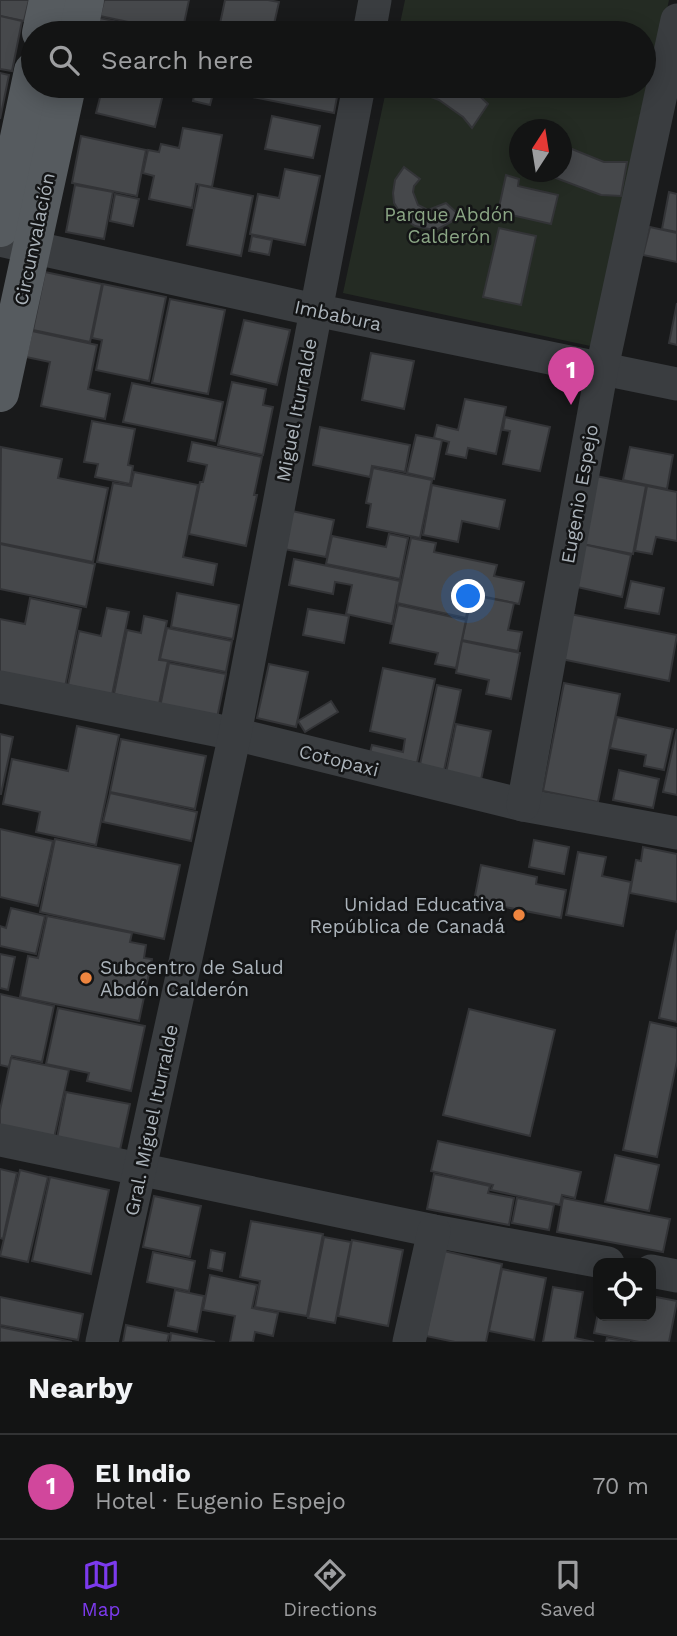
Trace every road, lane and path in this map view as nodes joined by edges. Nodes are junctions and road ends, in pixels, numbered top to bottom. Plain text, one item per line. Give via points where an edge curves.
1 (48, 0) edge
2 (85, 0) edge
3 (375, 0) edge
4 (677, 20) edge
5 (44, 21) edge
6 (81, 21) edge
7 (371, 21) edge
8 (27, 98) edge
9 (63, 98) edge
10 (357, 98) edge
11 (0, 228) edge
12 (16, 244) edge
13 (315, 310) junction
14 (602, 369) junction
15 (677, 384) edge
16 (0, 393) edge
17 (0, 687) edge
18 (235, 734) junction
19 (523, 805) junction
20 (677, 833) edge
21 (0, 1140) edge
22 (140, 1170) junction
23 (434, 1231) junction
24 (593, 1260) edge
25 (656, 1272) edge
26 (677, 1276) edge
27 (102, 1342) edge
28 (409, 1342) edge

1 - 5 main road
2 - 6 main road
3 - 7 street
4 - 14 street, Eugenio Espejo
8 - 11 main road, Circunvalación
9 - 12 main road, Circunvalación
10 - 13 street, Miguel Iturralde
12 - 13 street, Imbabura
12 - 16 main road, Circunvalación
13 - 14 street, Imbabura
13 - 18 street, Miguel Iturralde
14 - 15 street, Imbabura
14 - 19 street, Eugenio Espejo
17 - 18 street, Cotopaxi
18 - 19 street, Cotopaxi
18 - 22 street, Gral. Miguel Iturralde
19 - 20 street, Cotopaxi
21 - 22 street
22 - 23 street
22 - 27 street, Gral. Miguel Iturralde
23 - 24 street
23 - 28 street
25 - 26 street

